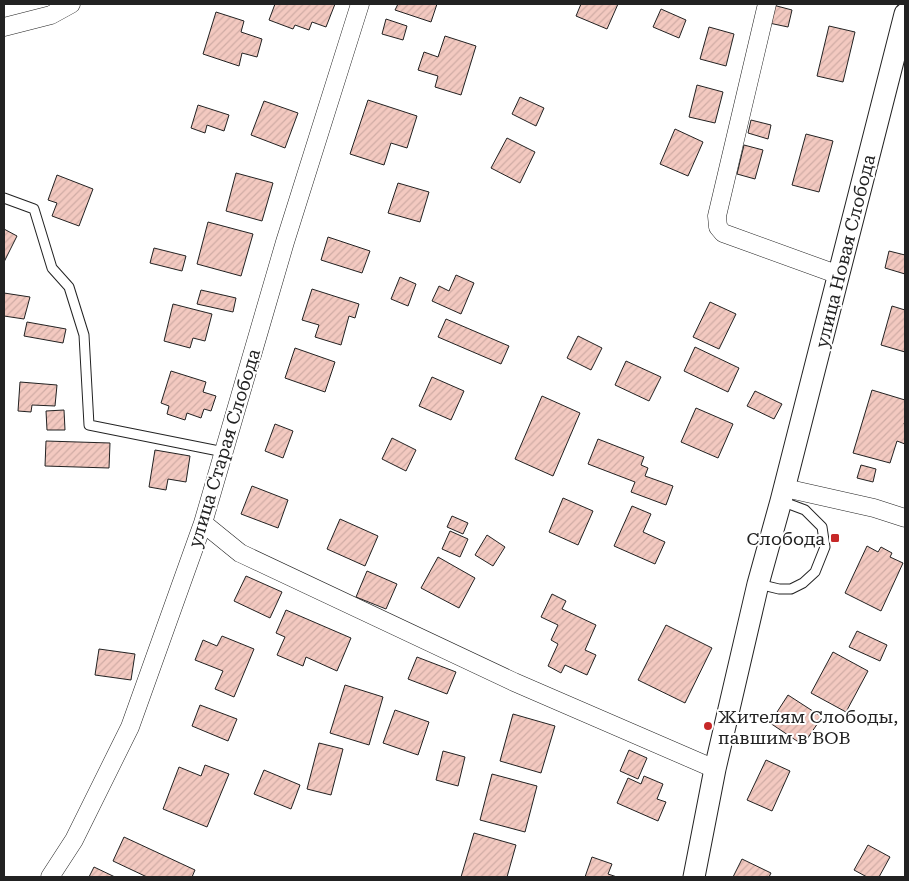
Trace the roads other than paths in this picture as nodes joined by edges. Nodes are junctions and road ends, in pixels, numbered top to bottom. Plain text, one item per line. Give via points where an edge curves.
1 (71, 4) edge
2 (360, 4) edge
3 (767, 4) edge
4 (905, 14) edge
5 (4, 27) edge
6 (4, 198) edge
7 (838, 275) junction
8 (224, 452) junction
9 (783, 495) junction
10 (905, 518) edge
11 (203, 523) junction
12 (758, 584) junction
13 (715, 769) junction
14 (50, 877) edge
15 (694, 877) edge

1 - 5 street via 51,15
2 - 8 street, улица Старая Слобода via 285,242
3 - 7 street via 717,216 718,227 723,233
4 - 7 street, улица Новая Слобода
6 - 8 lane via 34,209 52,268 69,287 84,335 89,425
7 - 9 street, улица Новая Слобода
8 - 11 street, улица Старая Слобода
9 - 10 street
9 - 12 street, улица Новая Слобода
9 - 12 lane via 822,527 825,547 815,572 803,584 778,589
11 - 13 street via 240,553 514,682
11 - 14 street, улица Старая Слобода via 130,727 74,840
12 - 13 street
13 - 15 street

